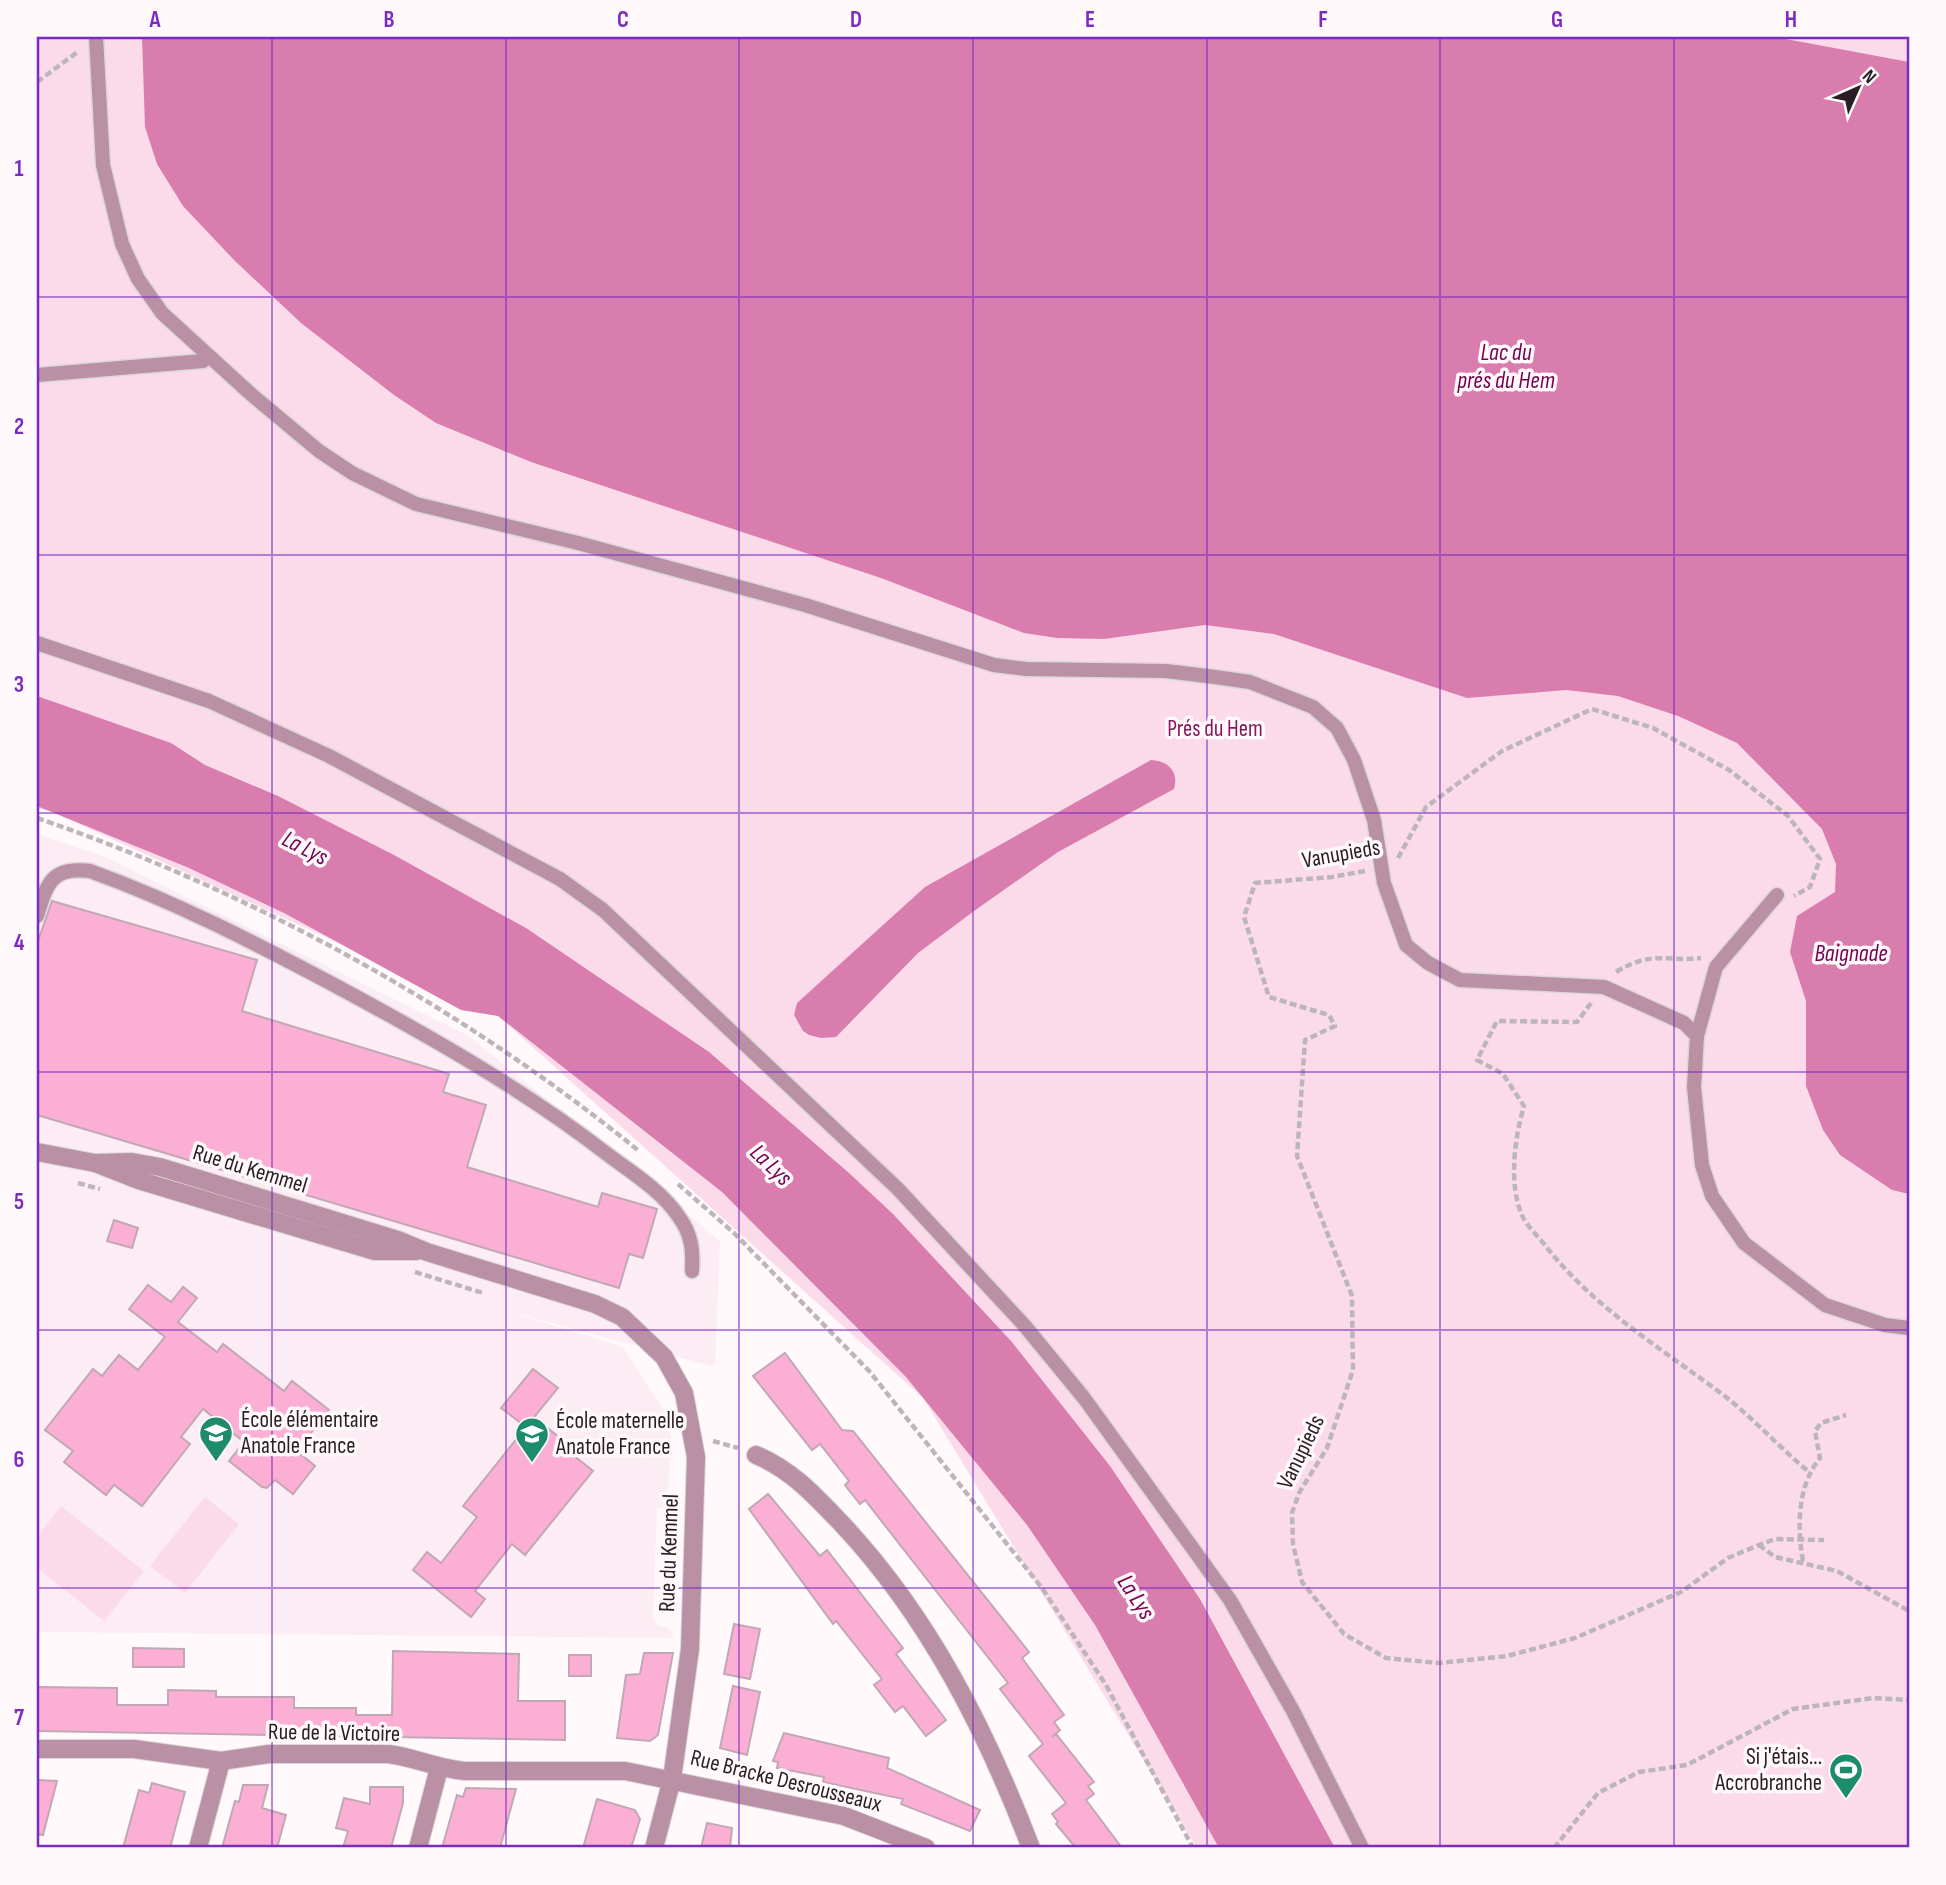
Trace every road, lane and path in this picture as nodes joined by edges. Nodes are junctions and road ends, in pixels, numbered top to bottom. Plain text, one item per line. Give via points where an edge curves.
1 (96, 37) edge
2 (37, 82) edge
3 (208, 356) junction
4 (37, 374) edge
5 (37, 643) edge
6 (1382, 867) junction
7 (1784, 897) joint
8 (37, 916) edge
9 (1712, 957) dead end
10 (1604, 987) junction
11 (1698, 1035) junction
12 (37, 1152) edge
13 (692, 1272) dead end
14 (1909, 1328) edge
15 (1846, 1415) dead end
16 (694, 1440) junction
17 (756, 1455) joint
18 (1809, 1472) junction
19 (1799, 1538) junction
20 (1824, 1540) dead end
21 (1759, 1545) junction
22 (1803, 1561) junction
23 (1909, 1611) edge
24 (1909, 1700) edge
25 (37, 1749) edge
26 (221, 1762) junction
27 (439, 1768) junction
28 (672, 1779) junction
29 (198, 1848) edge
30 (418, 1848) edge
31 (654, 1848) edge
32 (926, 1848) edge
33 (1031, 1848) edge
34 (1362, 1848) edge
35 (1554, 1848) edge

1 - 2 path
1 - 3 lane via 103,165 122,244 138,279 162,313
3 - 4 lane via 203,361
3 - 6 lane via 319,451 416,504 779,598 994,665 1166,671 1250,682 1287,695 1313,707 1336,728 1354,760
5 - 34 lane via 209,701 306,745 559,879 603,910 898,1189 1024,1325 1084,1398 1230,1600
6 - 7 path, Vanupieds via 1392,865 1402,853 1426,807 1502,751 1592,709 1653,728 1729,770 1788,816 1820,859 1810,887
6 - 10 lane via 1406,945 1428,963 1460,980
6 - 21 path, Vanupieds via 1332,877 1255,883 1244,917 1269,997 1329,1015 1335,1026 1305,1040 1297,1156 1352,1297 1353,1370 1327,1448 1292,1513 1302,1582 1344,1634 1386,1658 1438,1664 1507,1656 1575,1638 1681,1592 1728,1558
7 - 11 lane via 1716,967
8 - 13 lane via 44,893 59,872 71,868 90,871 219,924 398,1020 508,1084 649,1187 678,1215 694,1245
9 - 10 path via 1680,960 1656,956 1633,962
10 - 11 lane via 1685,1023
10 - 18 path via 1577,1022 1497,1020 1477,1060 1503,1074 1524,1105 1515,1137 1514,1172 1521,1215 1586,1293 1724,1396
11 - 14 lane via 1694,1087 1702,1165 1713,1196 1744,1243 1825,1305
12 - 16 street, Rue du Kemmel via 95,1163 160,1167 398,1240 622,1317 658,1349 674,1372 687,1402
15 - 18 path via 1818,1426 1820,1458
16 - 17 path via 723,1442
16 - 28 street, Rue du Kemmel via 690,1648
17 - 33 street via 799,1480 870,1557 904,1602 982,1729
18 - 19 path
19 - 20 path, Vanupieds
19 - 21 path, Vanupieds
19 - 22 path
21 - 22 path via 1775,1557
22 - 23 path via 1837,1571
24 - 35 path via 1873,1698 1793,1709 1687,1765 1639,1772 1598,1793
25 - 26 street, Rue de la Victoire via 134,1749
26 - 27 street, Rue de la Victoire via 269,1754 388,1754
26 - 29 street
27 - 28 street, Rue de la Victoire via 625,1771
27 - 30 street
28 - 31 street, Rue du Kemmel
28 - 32 street, Rue Bracke Desrousseaux via 844,1816

